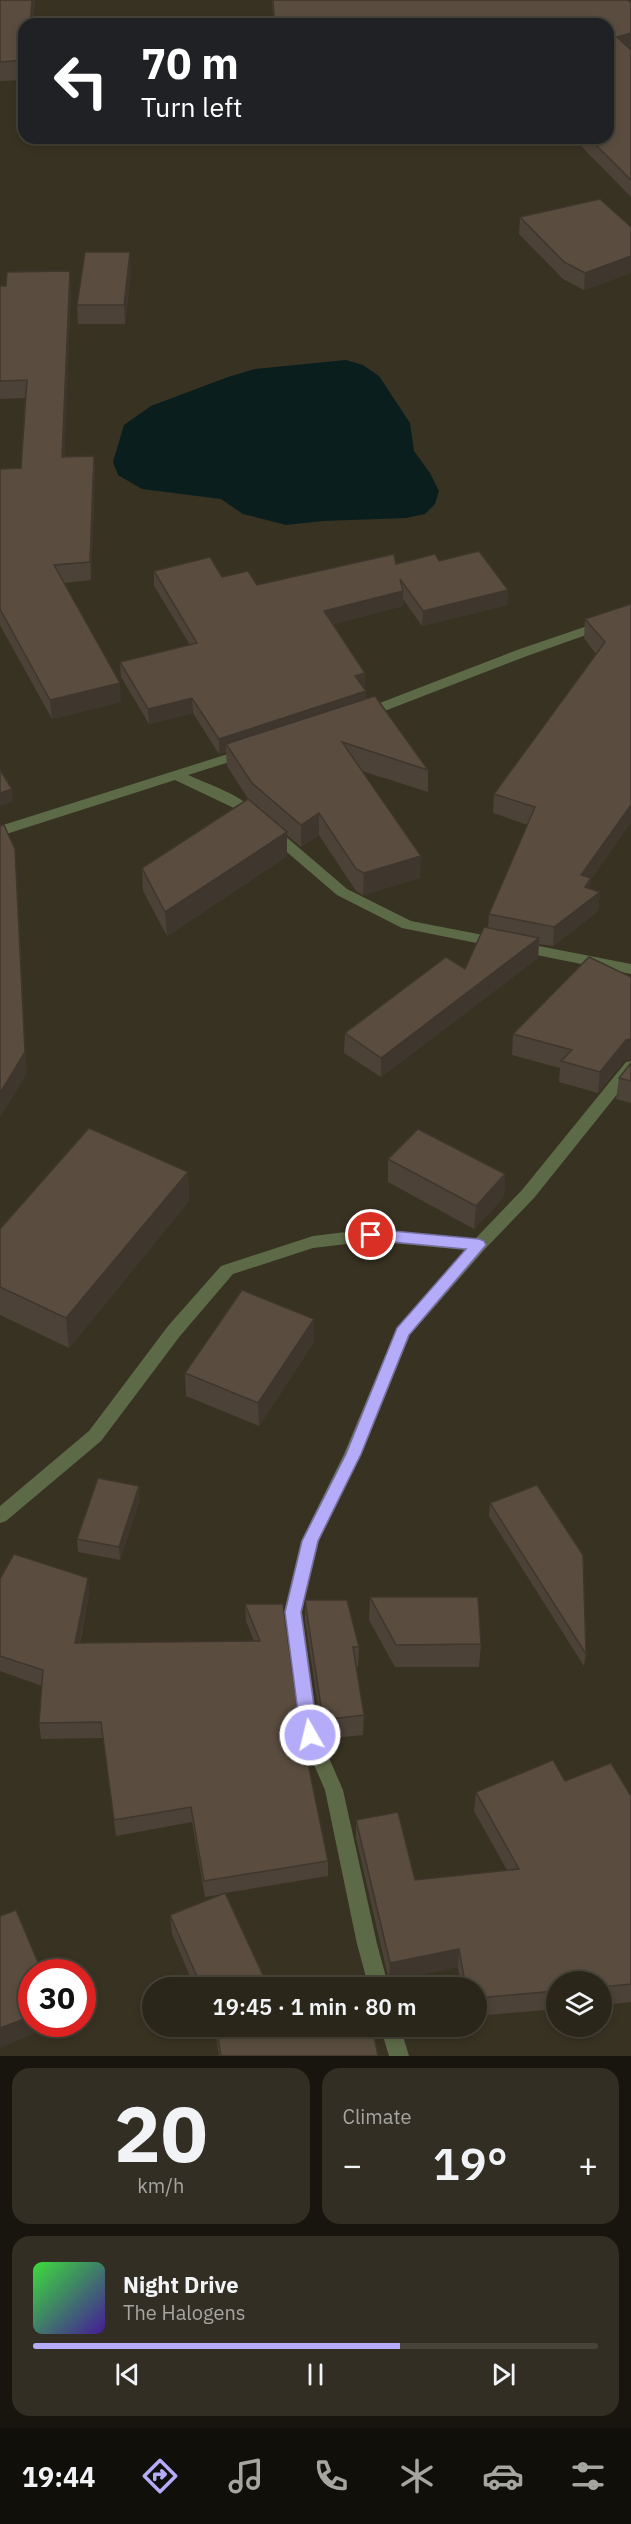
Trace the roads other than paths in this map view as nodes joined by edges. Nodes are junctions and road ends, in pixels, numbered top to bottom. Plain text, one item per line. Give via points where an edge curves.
1 (631, 615) edge
2 (348, 720) edge
3 (261, 747) edge
4 (174, 774) junction
5 (0, 831) edge
6 (631, 969) edge
7 (631, 1066) edge
8 (479, 1245) junction
9 (0, 1516) edge
10 (376, 1977) edge
11 (393, 2037) edge
12 (399, 2056) edge

1 - 2 street
3 - 4 street
4 - 5 street
4 - 6 street via 242,806 342,892 407,925
7 - 8 street via 528,1194
8 - 9 street via 371,1235 313,1242 227,1270 174,1331 95,1436
8 - 10 street via 403,1332 353,1454 310,1541 293,1612 310,1735 334,1790
11 - 12 street

